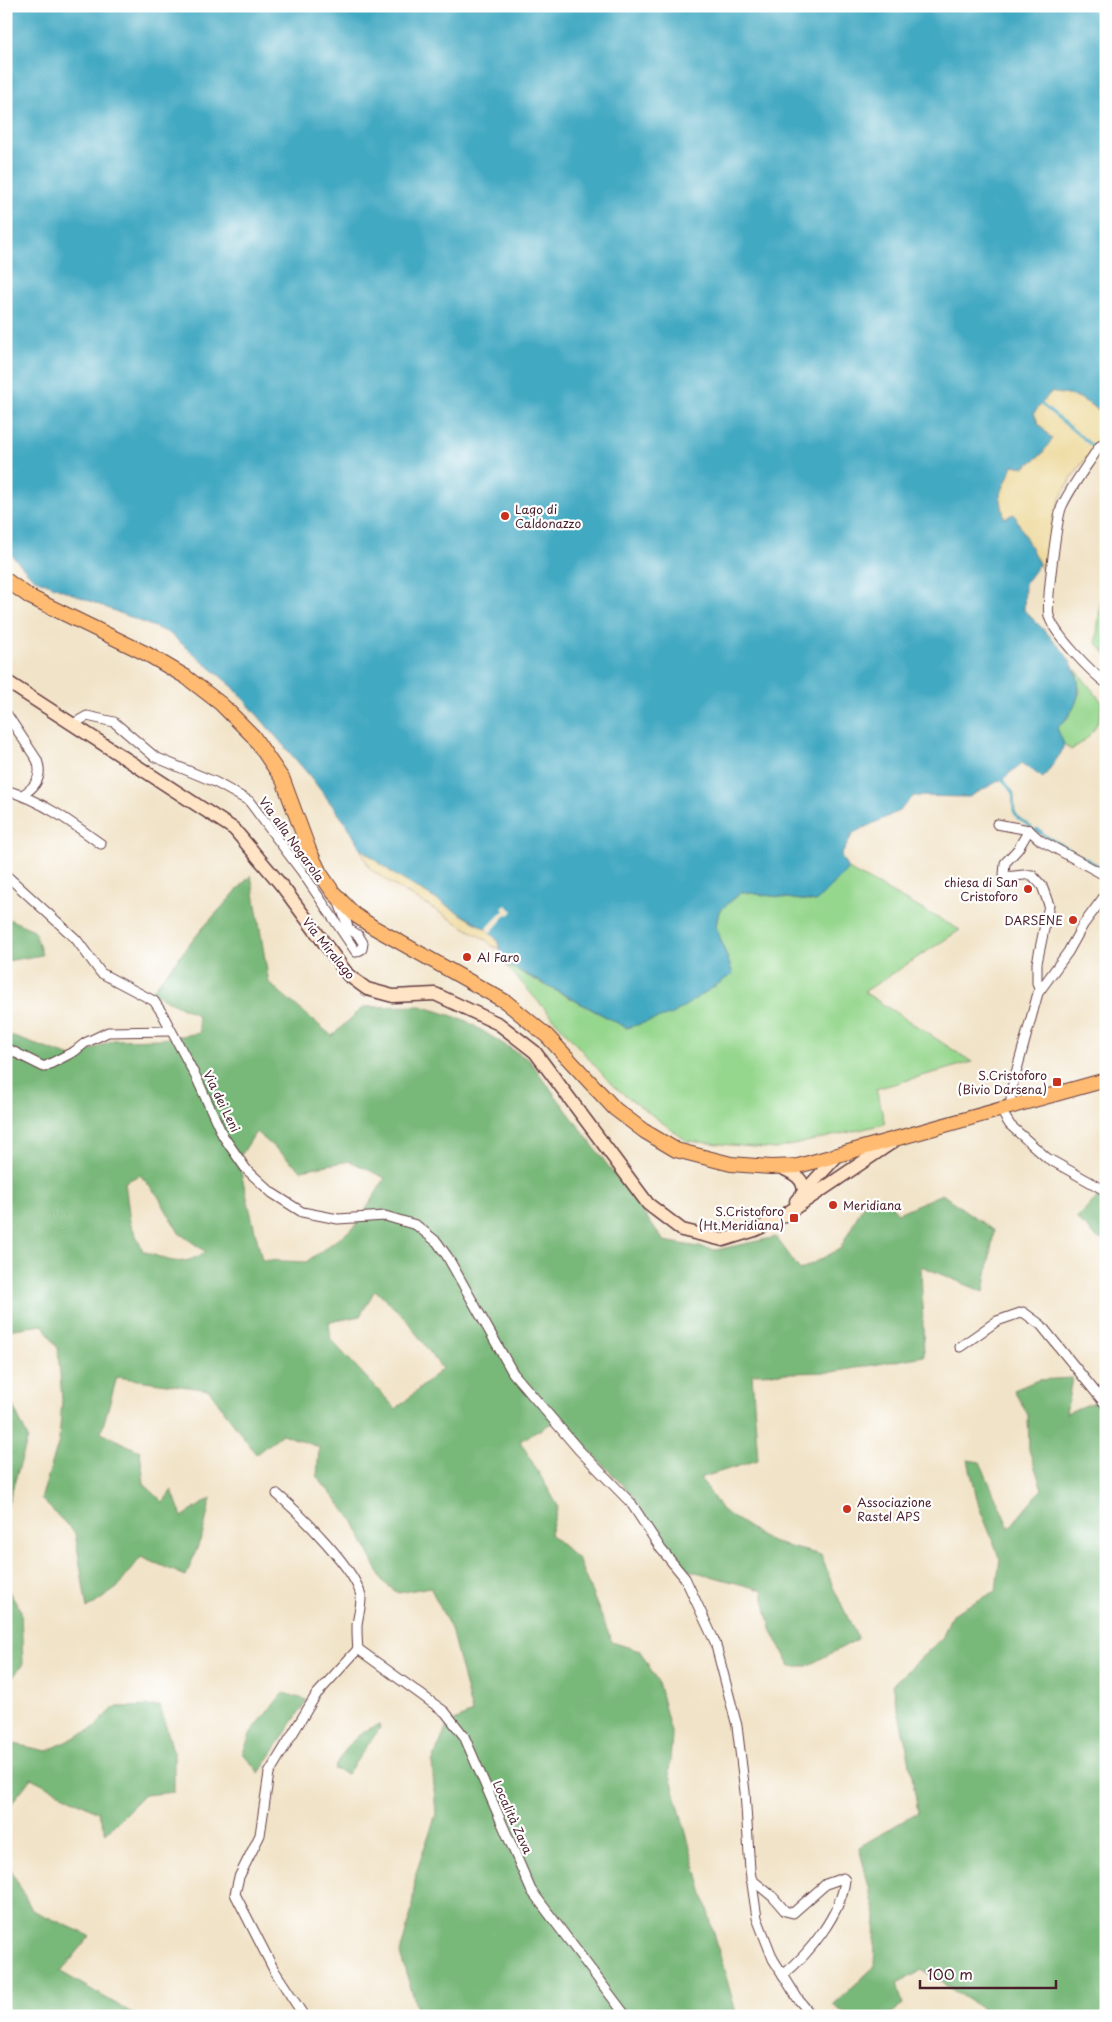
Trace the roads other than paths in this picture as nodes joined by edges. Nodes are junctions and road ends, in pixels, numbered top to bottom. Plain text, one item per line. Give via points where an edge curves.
1 (1106, 440) edge
2 (6, 580) edge
3 (6, 681) edge
4 (1106, 683) edge
5 (6, 713) edge
6 (73, 724) junction
7 (6, 790) edge
8 (22, 795) junction
9 (997, 824) dead end
10 (1029, 830) junction
11 (101, 844) dead end
12 (6, 875) edge
13 (1106, 876) edge
14 (1106, 894) edge
15 (337, 896) junction
16 (1040, 988) junction
17 (171, 1031) junction
18 (6, 1048) edge
19 (1106, 1080) edge
20 (1006, 1108) junction
21 (897, 1139) junction
22 (837, 1156) junction
23 (780, 1167) junction
24 (840, 1178) junction
25 (1106, 1191) edge
26 (804, 1193) junction
27 (777, 1220) junction
28 (960, 1347) dead end
29 (1106, 1404) edge
30 (277, 1494) dead end
31 (358, 1648) junction
32 (751, 1879) junction
33 (783, 1976) junction
34 (304, 2016) edge
35 (626, 2016) edge
36 (812, 2016) edge

1 - 4 street via 1061,507 1048,599 1049,617 1059,632 1093,674
2 - 15 main road via 30,597 186,677 254,736 283,780 309,850 320,873
3 - 6 street, Via Miralago
5 - 8 street via 40,767 36,784
6 - 15 street, Via alla Nogarola via 87,716 114,722 155,757 215,782 249,801 356,952 362,949 363,942 349,929
6 - 27 street, Via Miralago via 234,829 282,886 348,975 366,990 393,996 435,994 499,1024 534,1052 648,1204 682,1230 723,1240
7 - 8 street
8 - 11 street via 65,817
9 - 10 street
10 - 13 street
10 - 16 street via 1003,870 1004,875 1010,878 1032,875 1042,886 1049,905 1037,963
12 - 17 street, Via dei Leni via 76,939 101,973 154,1001
14 - 16 street
15 - 23 main road via 355,915 373,927 506,1002 548,1036 615,1108 644,1131 676,1150 703,1158 732,1164
16 - 20 street
17 - 18 street via 108,1032 44,1067
17 - 32 street, Via dei Leni via 223,1136 246,1169 272,1193 302,1212 338,1219 385,1216 416,1225 437,1242 513,1373 579,1450 631,1503 661,1549 685,1578 715,1642 737,1726
19 - 20 main road
20 - 21 main road
20 - 25 street via 1010,1126 1047,1158
21 - 22 main road
21 - 24 street
22 - 23 main road
22 - 24 street via 844,1164
22 - 26 street
23 - 26 street via 799,1178
24 - 27 street
26 - 27 street
28 - 29 street via 997,1321 1024,1312 1041,1325
30 - 31 street via 333,1550 356,1583 361,1597
31 - 34 street via 316,1695 269,1773 260,1835 239,1877 235,1894 274,1970
31 - 35 street, Località Zava via 445,1712 464,1736 531,1890
32 - 33 street, Via dei Leni via 757,1918
32 - 33 street via 785,1911 793,1913 826,1884 845,1880 843,1894 811,1948
33 - 36 street, Via dei Leni

